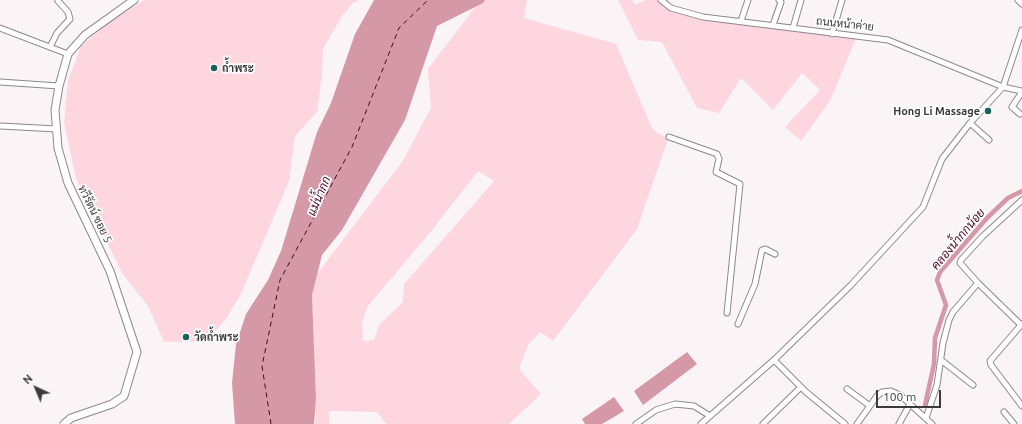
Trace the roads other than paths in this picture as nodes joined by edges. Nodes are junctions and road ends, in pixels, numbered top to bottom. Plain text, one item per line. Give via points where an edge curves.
1 (134, 0) edge
2 (661, 0) edge
3 (748, 0) edge
4 (779, 0) edge
5 (801, 0) edge
6 (842, 0) edge
7 (1018, 0) edge
8 (58, 1) edge
9 (1022, 4) edge
10 (741, 21) junction
11 (773, 25) junction
12 (0, 28) edge
13 (793, 28) junction
14 (1022, 30) edge
15 (832, 34) junction
16 (50, 47) junction
17 (68, 54) junction
18 (0, 82) edge
19 (59, 86) junction
20 (1003, 87) junction
21 (1022, 91) edge
22 (1020, 114) dead end
23 (970, 123) junction
24 (0, 126) edge
25 (57, 129) junction
26 (669, 137) dead end
27 (989, 140) dead end
28 (1022, 200) edge
29 (775, 254) dead end
30 (978, 283) junction
31 (727, 313) dead end
32 (738, 324) dead end
33 (1022, 324) edge
34 (774, 360) junction
35 (941, 360) junction
36 (973, 385) dead end
37 (801, 387) junction
38 (847, 389) dead end
39 (910, 404) junction
40 (870, 406) junction
41 (1022, 406) edge
42 (1004, 412) dead end
43 (710, 416) junction
44 (926, 418) junction
45 (64, 424) edge
46 (636, 424) edge
47 (701, 424) edge
48 (764, 424) edge
49 (845, 424) edge
50 (857, 424) edge
51 (899, 424) edge
52 (932, 424) edge
53 (1014, 424) edge

1 - 17 street, ทวีรัตน์ ซอย 5 via 85,35
2 - 10 street, ถนนหน้าค่าย via 671,8 697,15
3 - 10 street
4 - 11 street via 781,2
5 - 13 street
6 - 15 street
7 - 9 street
8 - 16 street via 68,12 70,19 57,33
10 - 11 street, ถนนหน้าค่าย
11 - 13 street, ถนนหน้าค่าย
12 - 16 street
13 - 15 street, ถนนหน้าค่าย
14 - 20 street
15 - 20 street, ถนนหน้าค่าย via 888,40
16 - 17 street
17 - 19 street, ทวีรัตน์ ซอย 5
18 - 19 street
19 - 25 street, ทวีรัตน์ ซอย 5 via 55,110
20 - 21 street, ถนนหน้าค่าย
20 - 23 street
21 - 22 street via 1012,107
23 - 27 street
23 - 34 street via 942,159 923,207 851,285
24 - 25 street
25 - 45 street, ทวีรัตน์ ซอย 5 via 58,148 68,183 110,271 137,352 124,396 112,404 71,418
26 - 31 street via 717,154 719,159 716,172 740,184
28 - 30 street via 961,260 961,266
29 - 32 street via 765,248 762,250 756,284
30 - 33 street
30 - 35 street via 949,320
33 - 41 street via 990,361 990,365
34 - 37 street
34 - 43 street
35 - 36 street
35 - 44 street via 937,385
37 - 48 street
37 - 49 street
38 - 40 street
39 - 40 street via 891,390 882,392
39 - 44 street
39 - 51 street
40 - 50 street
42 - 53 street
43 - 46 street via 694,406 676,404 656,410
43 - 47 street
44 - 52 street

